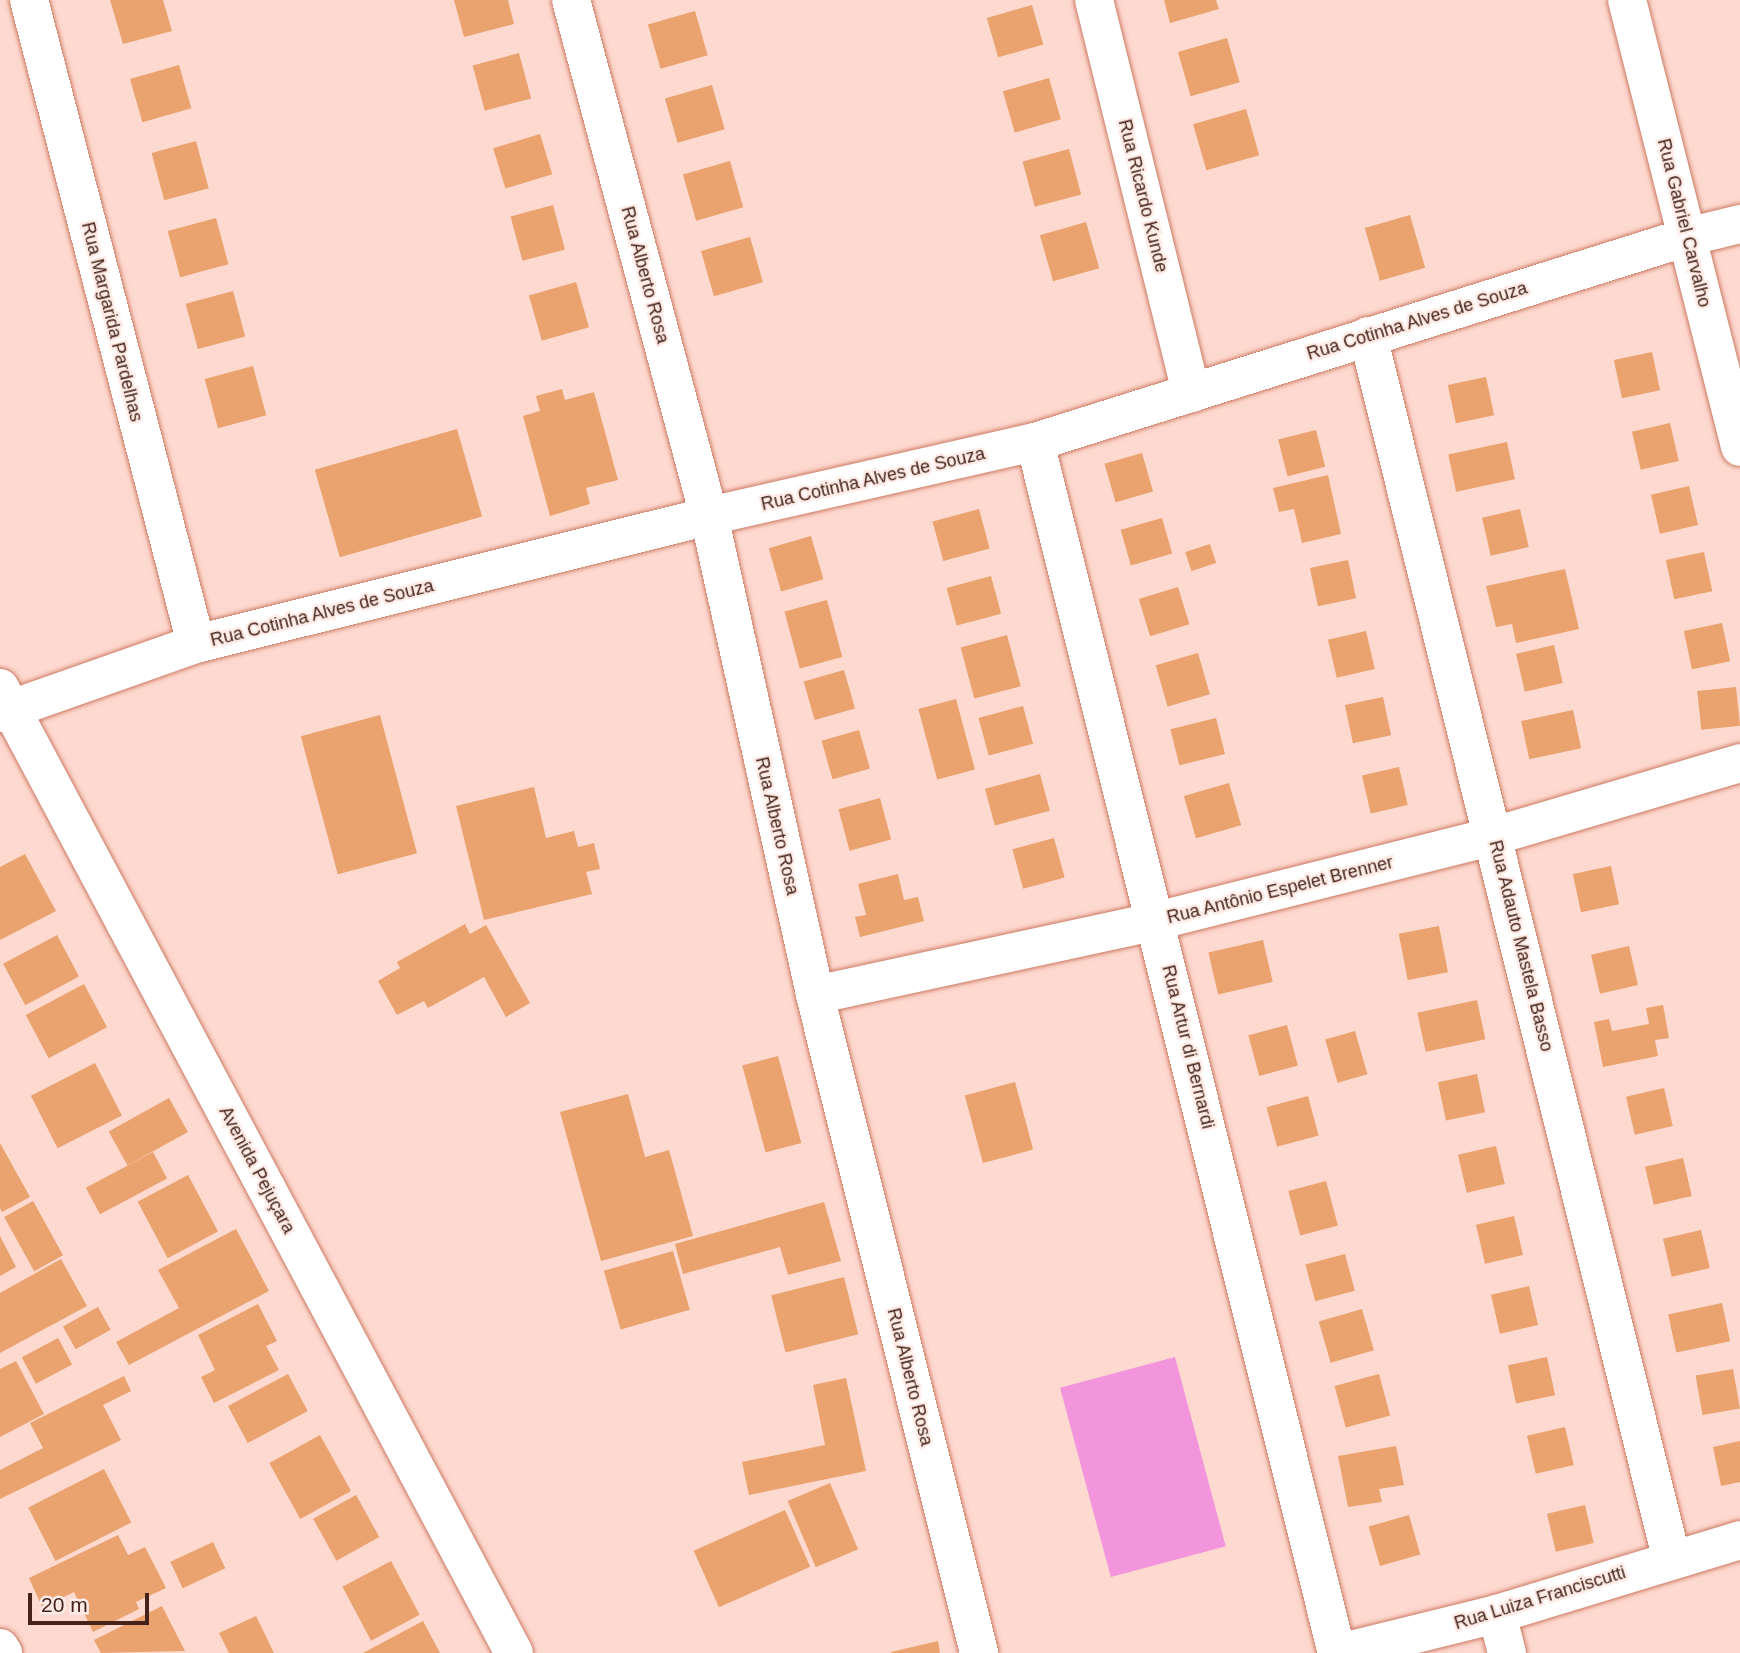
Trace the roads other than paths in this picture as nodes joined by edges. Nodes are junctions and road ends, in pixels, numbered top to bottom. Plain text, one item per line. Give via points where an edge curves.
1 (29, 0) edge
2 (571, 0) edge
3 (1094, 0) edge
4 (1627, 0) edge
5 (1740, 224) edge
6 (1687, 237) junction
7 (1368, 336) junction
8 (1191, 393) junction
9 (1035, 442) junction
10 (1740, 447) edge
11 (709, 516) junction
12 (196, 644) junction
13 (3, 702) edge
14 (1740, 763) edge
15 (1494, 836) junction
16 (1156, 921) junction
17 (815, 995) junction
18 (1740, 1540) edge
19 (1671, 1557) junction
20 (1497, 1614) junction
21 (0, 1648) edge
22 (3, 1653) edge
23 (514, 1653) edge
24 (979, 1653) edge
25 (1338, 1653) edge
26 (1507, 1653) edge

1 - 12 street, Rua Margarida Pardelhas
2 - 11 street, Rua Alberto Rosa
3 - 8 street, Rua Ricardo Kunde
4 - 6 street, Rua Gabriel Carvalho
5 - 6 street, Rua Cotinha Alves de Souza
6 - 7 street, Rua Cotinha Alves de Souza
6 - 10 street, Rua Gabriel Carvalho
7 - 8 street, Rua Cotinha Alves de Souza
7 - 15 street, Rua Adauto Mastela Basso
8 - 9 street, Rua Cotinha Alves de Souza
9 - 11 street, Rua Cotinha Alves de Souza
9 - 16 street, Rua Artur di Bernardi
11 - 12 street, Rua Cotinha Alves de Souza
11 - 17 street, Rua Alberto Rosa
12 - 13 street, Rua Cotinha Alves de Souza
13 - 23 street, Avenida Pejuçara
14 - 15 street, Rua Antônio Espelet Brenner
15 - 16 street, Rua Antônio Espelet Brenner
15 - 19 street, Rua Adauto Mastela Basso
16 - 17 street, Rua Antônio Espelet Brenner
16 - 25 street, Rua Artur di Bernardi
17 - 24 street, Rua Alberto Rosa
18 - 19 street, Rua Luiza Franciscutti
19 - 20 street, Rua Luiza Franciscutti
20 - 25 street, Rua Luiza Franciscutti
20 - 26 street
21 - 22 street

